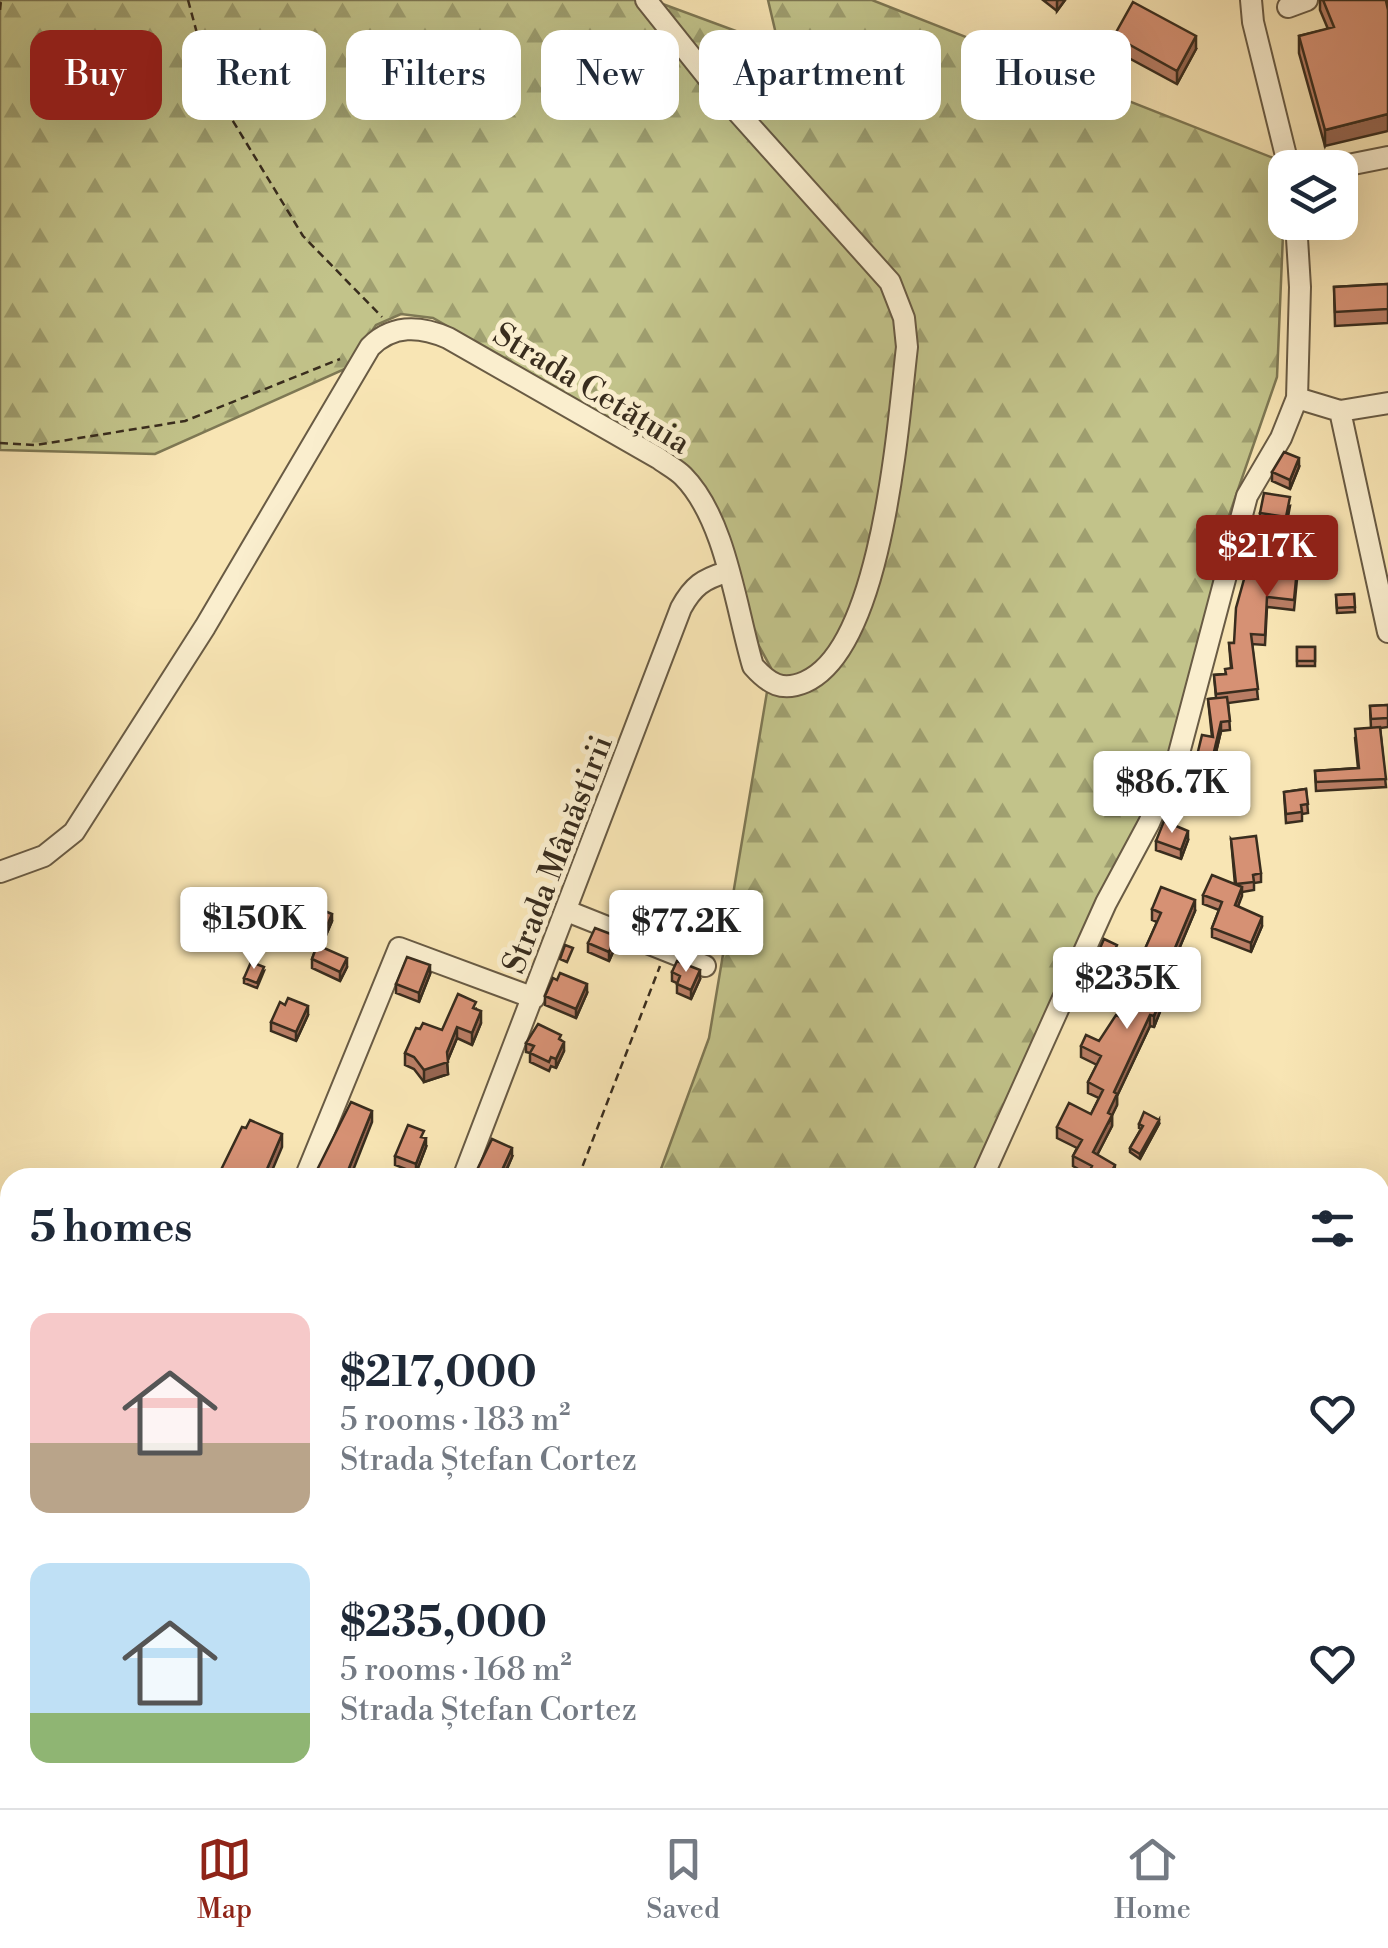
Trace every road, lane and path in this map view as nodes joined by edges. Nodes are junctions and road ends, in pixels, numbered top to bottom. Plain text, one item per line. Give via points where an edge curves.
1 (1, 0) edge
2 (188, 0) edge
3 (646, 0) edge
4 (1251, 0) edge
5 (0, 10) edge
6 (1285, 150) edge
7 (1388, 156) edge
8 (1358, 163) edge
9 (1297, 240) edge
10 (395, 330) junction
11 (370, 347) junction
12 (1297, 398) junction
13 (1388, 404) edge
14 (1340, 410) junction
15 (0, 443) edge
16 (727, 572) junction
17 (1388, 632) edge
18 (0, 872) edge
19 (568, 911) junction
20 (666, 950) junction
21 (706, 966) dead end
22 (534, 998) junction
23 (309, 1168) edge
24 (467, 1168) edge
25 (582, 1168) edge
26 (987, 1168) edge

1 - 5 path
2 - 10 path via 210,85 303,236
3 - 16 street, Strada Cetățuia via 890,282 904,318 905,362 878,554 848,636 830,662 788,688 768,682 754,666
4 - 6 street
7 - 8 street
9 - 12 street
10 - 11 street
10 - 16 street, Strada Cetățuia via 416,328 448,338 684,476 708,514
11 - 15 path via 184,421 36,445
11 - 18 street via 80,823 44,856
12 - 14 street
12 - 26 street via 1246,496 1178,757
13 - 14 street
14 - 17 street
16 - 19 street, Strada Mânăstirii via 692,587 681,608
19 - 20 street
19 - 22 street, Strada Mânăstirii
20 - 21 street
20 - 25 path
22 - 23 street via 399,948
22 - 24 street, Strada Mânăstirii

